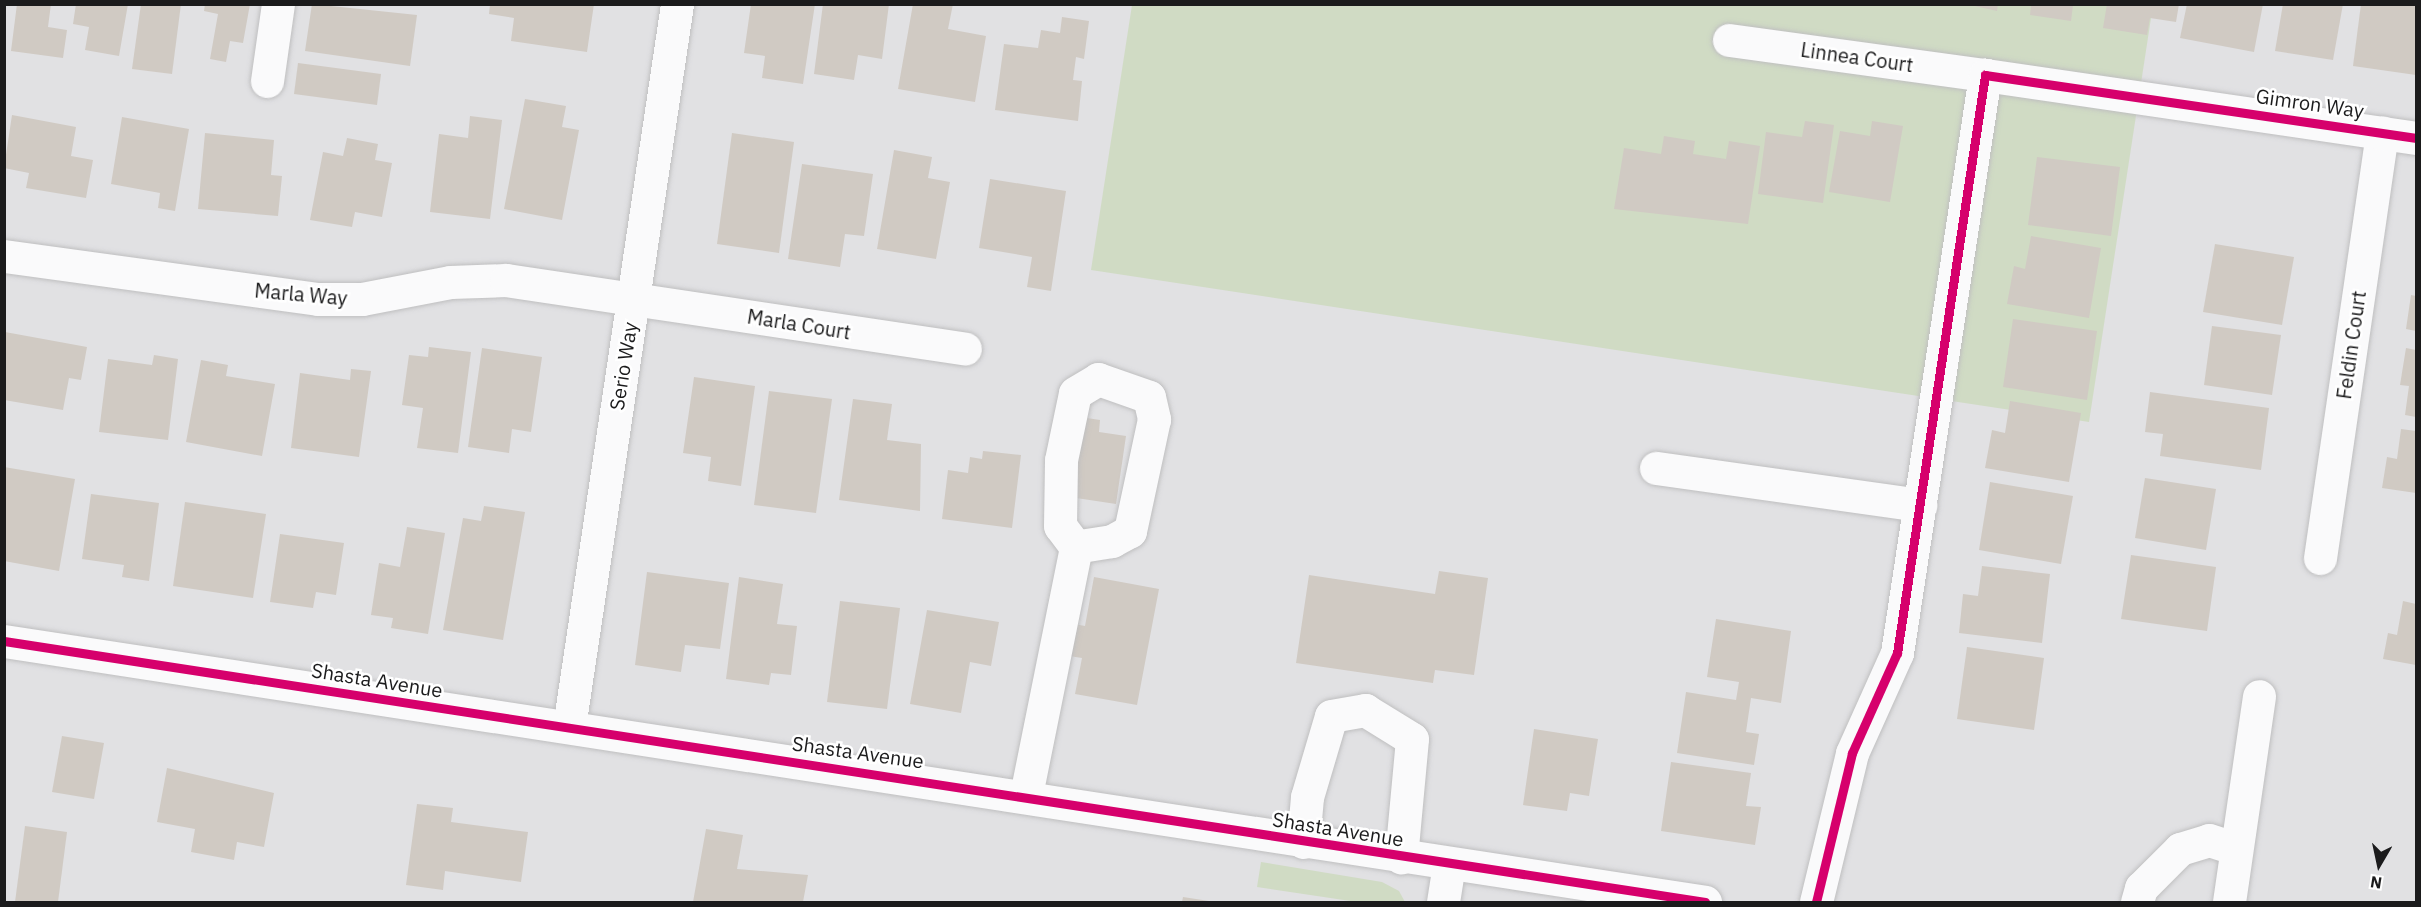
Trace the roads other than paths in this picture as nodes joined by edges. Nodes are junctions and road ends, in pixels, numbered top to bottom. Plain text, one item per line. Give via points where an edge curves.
1 (278, 4) edge
2 (677, 4) edge
3 (1729, 40) dead end
4 (1985, 75) junction
5 (267, 81) dead end
6 (2199, 105) joint
7 (2382, 132) junction
8 (2416, 138) edge
9 (4, 256) edge
10 (634, 298) junction
11 (965, 349) dead end
12 (1656, 468) dead end
13 (1920, 505) junction
14 (1076, 547) junction
15 (2320, 558) dead end
16 (4, 641) edge
17 (2259, 696) dead end
18 (569, 727) junction
19 (1026, 795) junction
20 (1303, 842) junction
21 (2236, 849) junction
22 (1401, 857) junction
23 (1449, 864) junction
24 (1443, 903) edge
25 (1705, 903) edge
26 (1816, 903) edge
27 (2137, 903) edge
28 (2229, 903) edge

1 - 5 street
2 - 10 street, Serio Way
3 - 4 street, Linnea Court
4 - 6 street, Linnea Court
4 - 13 street
6 - 7 street, Gimron Way
7 - 8 street, Gimron Way
7 - 15 street, Feldin Court
9 - 10 street, Marla Way via 318,299 362,299 450,282 506,280
10 - 11 street, Marla Court
10 - 18 street, Serio Way
12 - 13 street
13 - 26 street via 1897,654 1852,753
14 - 14 street via 1060,526 1061,460 1075,393 1098,379 1149,398 1154,419 1130,531 1112,541
14 - 19 street
16 - 18 street, Shasta Avenue
17 - 21 street
18 - 19 street, Shasta Avenue
19 - 20 street, Shasta Avenue
20 - 22 street, Shasta Avenue
20 - 22 street via 1307,797 1331,716 1365,710 1412,739
21 - 27 street via 2209,840 2180,849 2141,888
21 - 28 street
22 - 23 street, Shasta Avenue
23 - 24 street
23 - 25 street, Shasta Avenue

